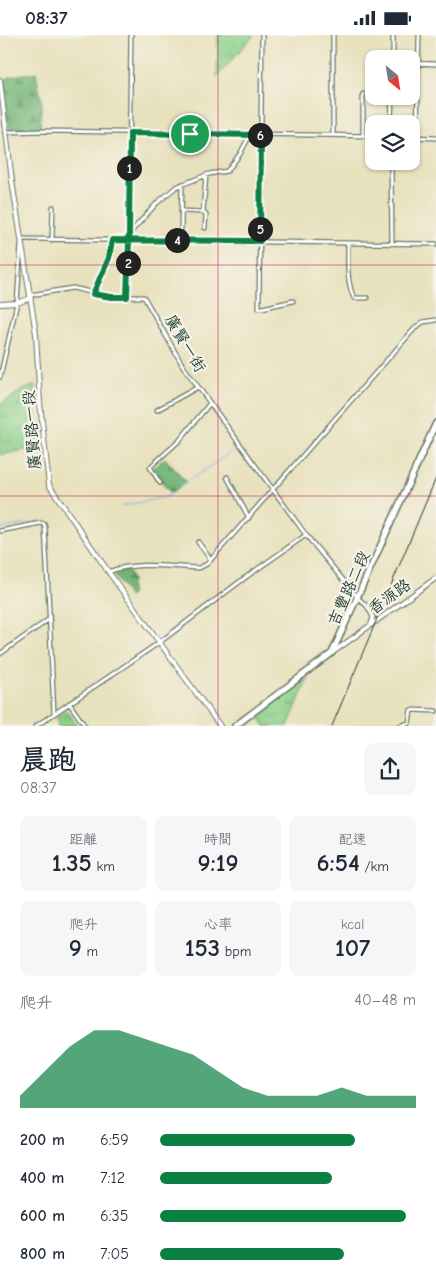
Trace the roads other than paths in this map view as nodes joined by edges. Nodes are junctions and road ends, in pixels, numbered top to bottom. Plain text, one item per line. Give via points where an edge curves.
1 (131, 35) edge
2 (262, 35) edge
3 (332, 35) edge
4 (393, 35) edge
5 (419, 35) edge
6 (393, 50) edge
7 (418, 50) edge
8 (420, 63) edge
9 (436, 64) edge
10 (0, 80) edge
11 (363, 94) dead end
12 (6, 132) junction
13 (130, 133) junction
14 (250, 135) junction
15 (261, 135) junction
16 (333, 135) junction
17 (363, 136) joint
18 (420, 137) edge
19 (436, 138) edge
20 (391, 170) edge
21 (206, 175) junction
22 (182, 184) junction
23 (53, 207) dead end
24 (181, 211) junction
25 (203, 211) junction
26 (205, 228) dead end
27 (129, 235) junction
28 (52, 240) junction
29 (112, 240) junction
30 (129, 240) junction
31 (179, 240) junction
32 (21, 241) junction
33 (260, 241) junction
34 (348, 243) junction
35 (392, 243) junction
36 (436, 244) edge
37 (93, 294) junction
38 (30, 296) junction
39 (127, 297) junction
40 (367, 298) dead end
41 (293, 301) dead end
42 (17, 303) junction
43 (0, 304) edge
44 (436, 320) edge
45 (0, 377) edge
46 (198, 387) junction
47 (210, 403) junction
48 (157, 410) dead end
49 (436, 423) edge
50 (227, 477) dead end
51 (160, 483) dead end
52 (272, 490) junction
53 (249, 518) junction
54 (0, 531) edge
55 (306, 535) junction
56 (198, 542) dead end
57 (211, 560) junction
58 (108, 572) junction
59 (436, 578) edge
60 (358, 598) junction
61 (49, 620) junction
62 (371, 625) junction
63 (160, 642) junction
64 (332, 653) junction
65 (0, 654) edge
66 (69, 703) junction
67 (436, 711) edge
68 (54, 713) junction
69 (36, 726) edge
70 (85, 726) edge
71 (220, 726) edge
72 (235, 726) edge
73 (399, 726) edge

1 - 13 street
2 - 15 street
3 - 16 street
4 - 6 street
5 - 7 street
8 - 9 street
10 - 12 street, 廣賢路一段
11 - 17 street
12 - 13 street
12 - 32 street, 廣賢路一段
13 - 14 street
13 - 27 street
14 - 15 street
14 - 21 street via 227,171
15 - 16 street
15 - 33 street
16 - 17 street
18 - 19 street
20 - 35 street
21 - 22 street
21 - 25 street
22 - 24 street
22 - 27 street via 163,197
23 - 28 street
24 - 25 street
24 - 31 street
25 - 26 street via 206,215
27 - 30 street
28 - 29 street
28 - 32 street
29 - 30 street
29 - 37 street via 109,258
30 - 31 street
30 - 39 street
31 - 33 street
32 - 38 street, 廣賢路一段
32 - 42 street
33 - 34 street
33 - 41 street via 260,308
34 - 35 street
34 - 40 street via 351,292 354,298
35 - 36 street
37 - 38 street via 73,288
37 - 39 street
38 - 42 street
38 - 58 street, 廣賢路一段 via 38,348 49,485
39 - 46 street, 廣賢一街 via 144,297 176,356
42 - 43 street
42 - 45 street
44 - 52 street via 416,327
46 - 47 street, 廣賢一街
46 - 48 street
47 - 51 street via 179,441 150,467
47 - 52 street, 廣賢一街
49 - 60 main road, 吉豐路二段
50 - 53 street
52 - 53 street
52 - 55 street, 廣賢一街
53 - 57 street
54 - 61 street via 44,524
55 - 60 street, 廣賢一街
55 - 63 street
56 - 57 street
57 - 58 street via 199,568 134,565
58 - 63 street, 廣賢路一段
59 - 62 street, 香源路
60 - 62 street, 廣賢一街 via 373,617
60 - 64 main road, 吉豐路二段
61 - 65 street
61 - 68 street
62 - 64 street, 香源路
63 - 66 street
63 - 71 street, 廣賢路一段
64 - 72 main road, 吉豐路二段
66 - 68 street
66 - 70 street
67 - 73 street via 411,710 409,723
68 - 69 street

